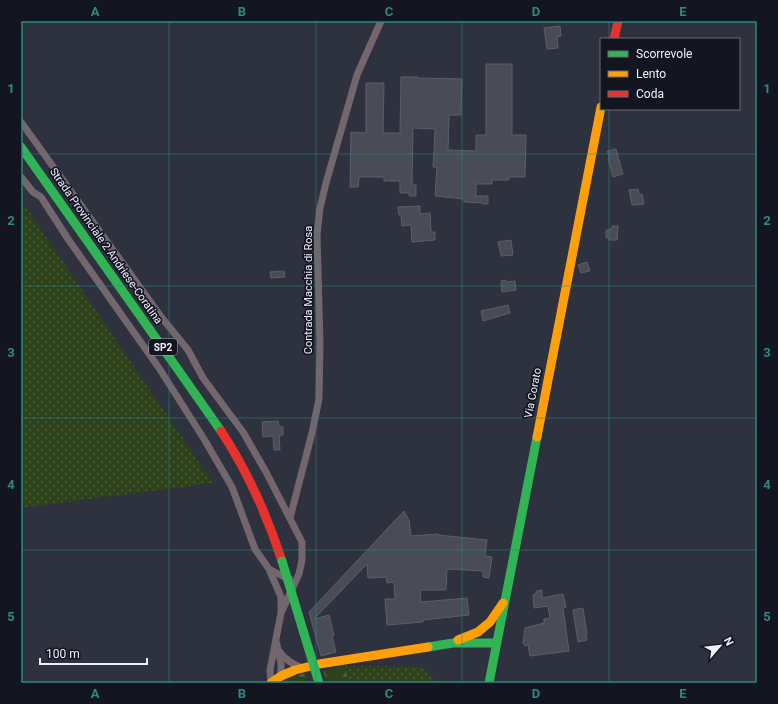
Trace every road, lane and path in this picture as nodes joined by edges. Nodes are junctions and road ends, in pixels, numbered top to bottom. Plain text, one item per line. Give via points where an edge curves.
1 (381, 21) edge
2 (618, 21) edge
3 (614, 38) edge
4 (600, 110) edge
5 (21, 122) edge
6 (21, 147) edge
7 (21, 176) edge
8 (290, 518) junction
9 (269, 569) junction
10 (299, 574) junction
11 (505, 600) junction
12 (281, 613) junction
13 (478, 632) junction
14 (276, 638) junction
15 (453, 643) junction
16 (497, 643) junction
17 (279, 652) junction
18 (302, 668) junction
19 (281, 676) junction
20 (272, 683) edge
21 (319, 683) edge
22 (489, 683) edge

1 - 8 street, Contrada Macchia di Rosa via 357,75 320,208 317,235 320,342 318,399
2 - 3 main road
4 - 11 main road, Via Corato
5 - 8 street via 162,318 188,350 203,378 243,432
6 - 21 main road, Strada Provinciale 2 Andriese-Coratina / SP2, bridge via 223,434 245,472 273,533
7 - 9 street via 33,192 42,197 68,239 159,368 204,439 232,487 255,549
8 - 10 street via 302,542
9 - 10 street via 288,579
9 - 12 street via 281,597
10 - 12 street
11 - 13 main road via 490,622
11 - 16 main road, Via Corato
12 - 14 street
13 - 15 main road
13 - 16 main road via 487,633
14 - 17 street
14 - 20 street via 270,670
15 - 16 main road
15 - 18 main road
16 - 22 main road, Via Corato
17 - 18 street
17 - 19 street
18 - 19 main road
19 - 20 main road

